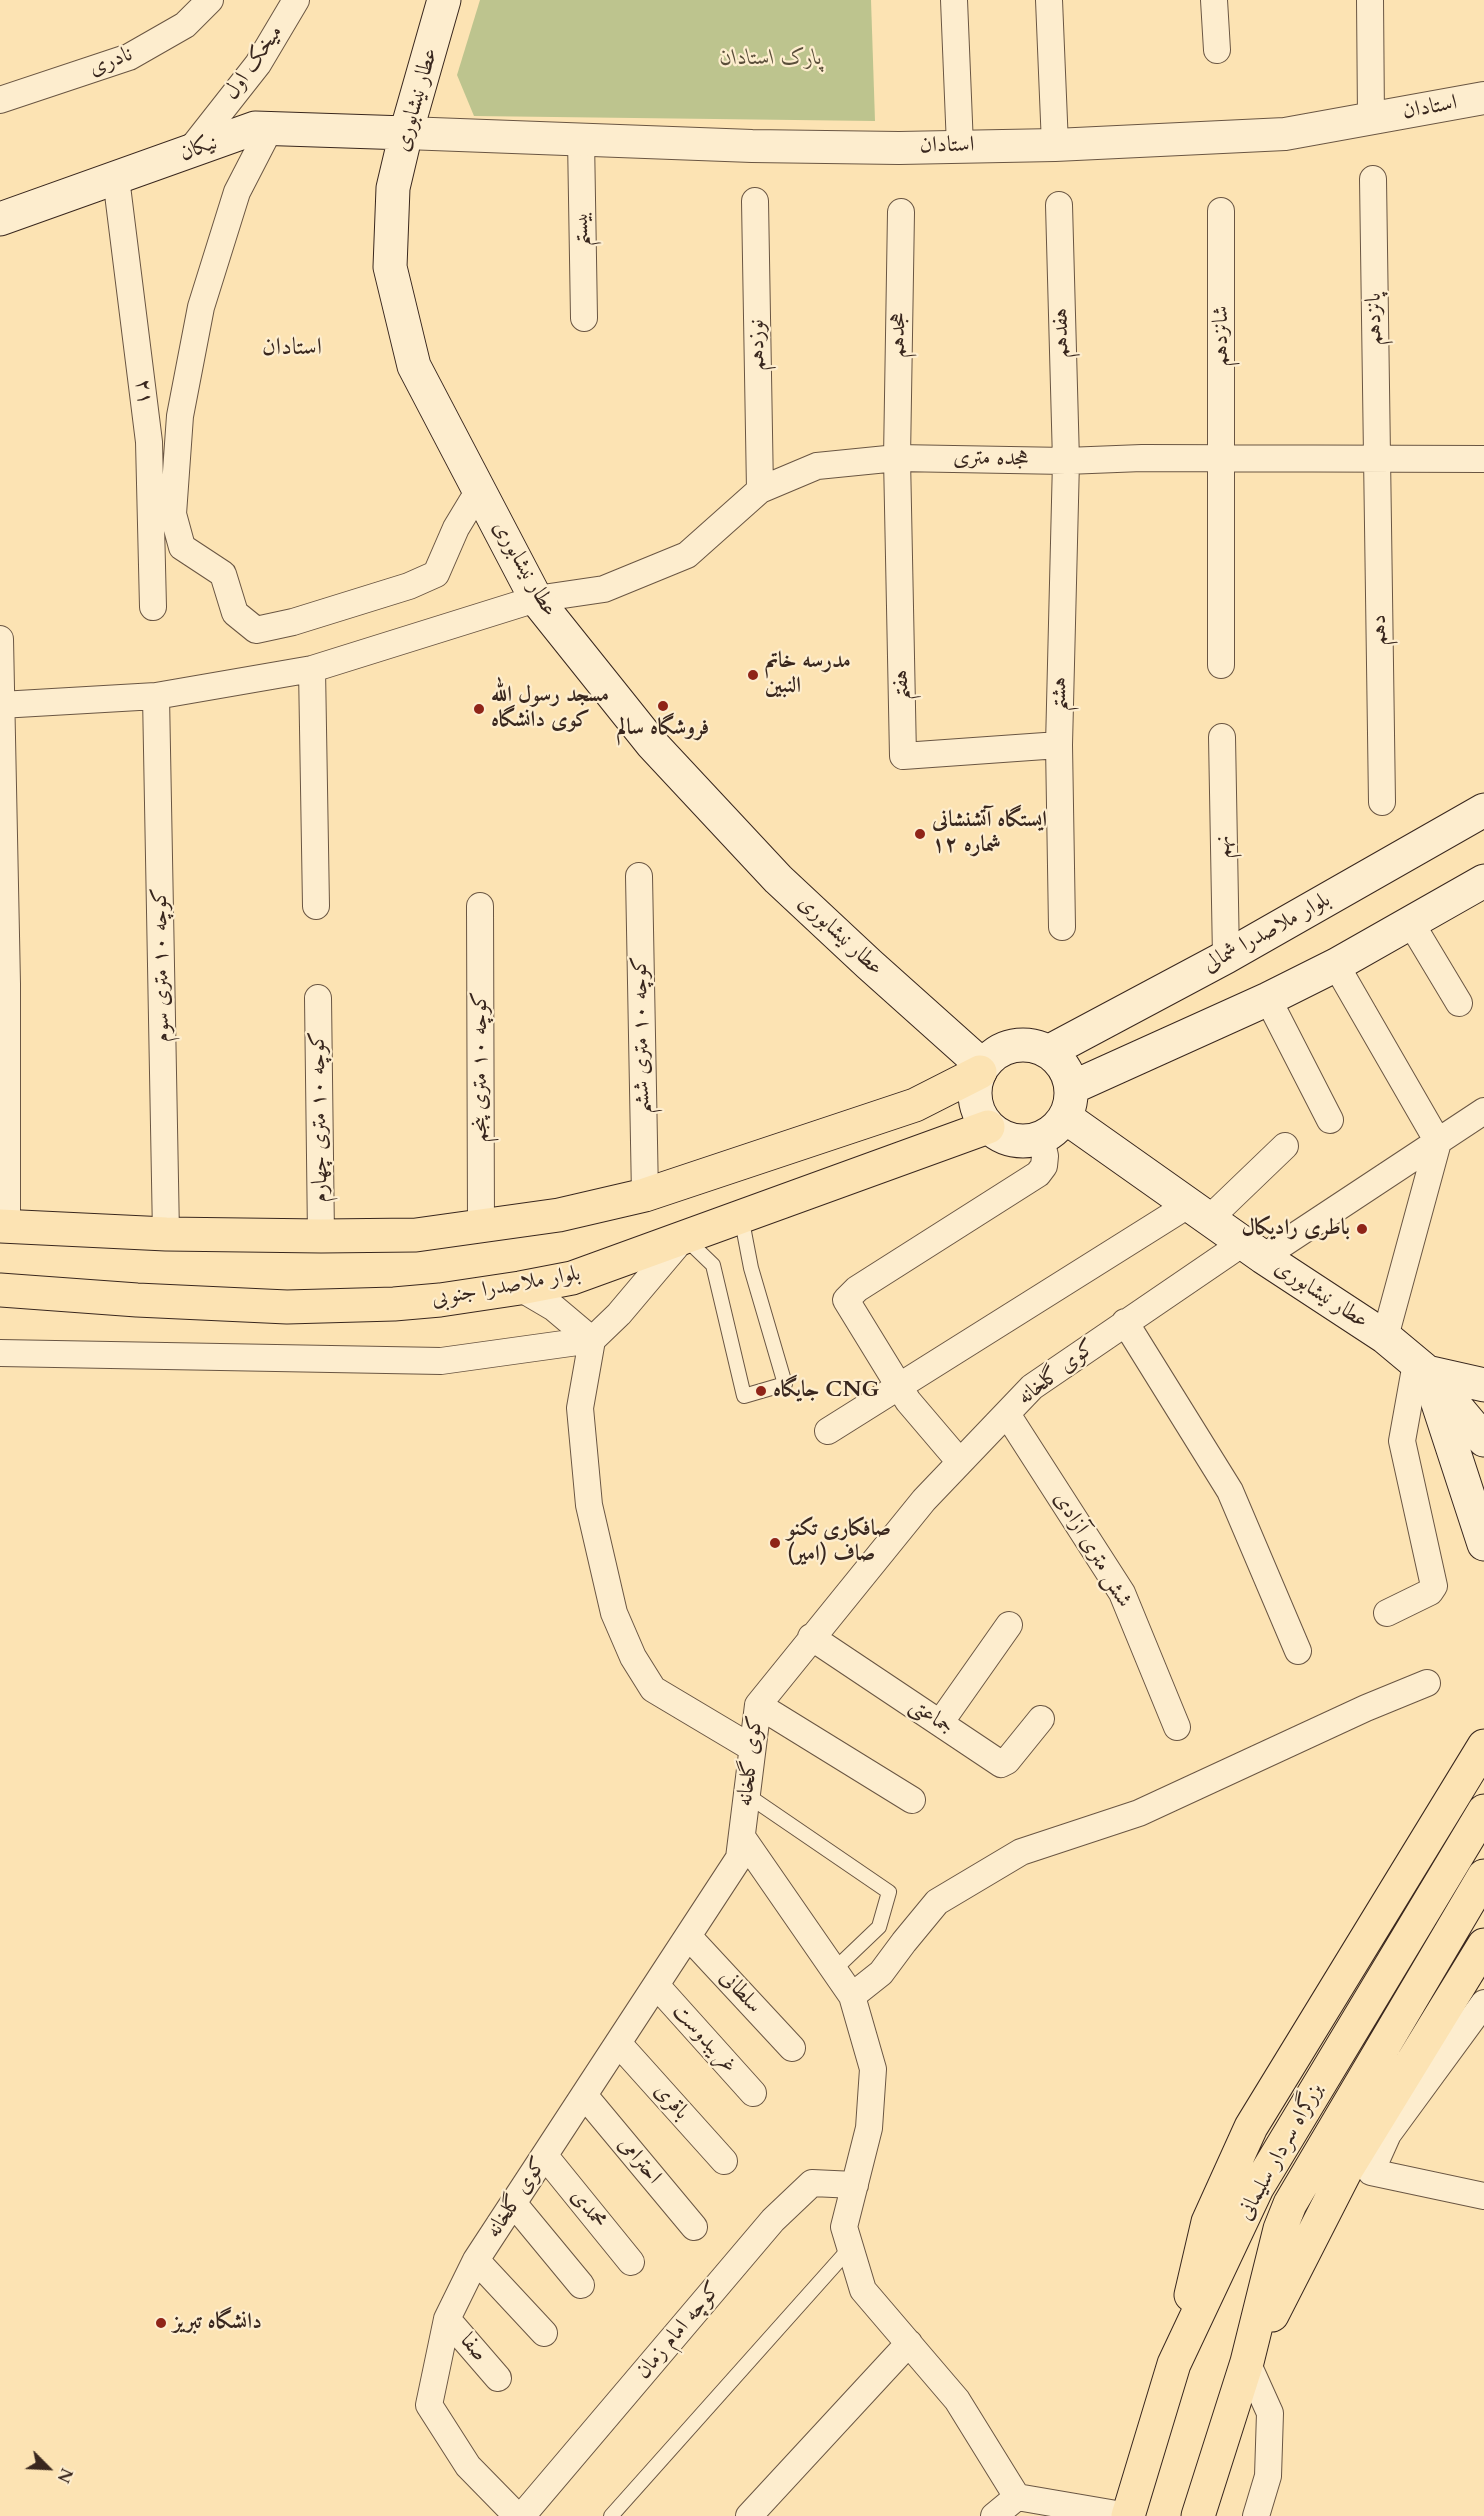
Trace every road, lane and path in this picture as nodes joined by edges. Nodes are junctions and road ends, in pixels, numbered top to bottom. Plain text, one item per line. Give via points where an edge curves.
1 (210, 0) edge
2 (296, 0) edge
3 (444, 0) edge
4 (954, 0) edge
5 (1049, 0) edge
6 (1214, 0) edge
7 (1370, 0) edge
8 (1217, 50) dead end
9 (1484, 98) edge
10 (0, 100) edge
11 (1371, 118) junction
12 (270, 128) junction
13 (406, 133) junction
14 (581, 140) junction
15 (1055, 145) junction
16 (960, 146) junction
17 (188, 153) junction
18 (116, 178) junction
19 (1373, 179) dead end
20 (755, 201) dead end
21 (1059, 205) dead end
22 (1221, 211) dead end
23 (901, 212) dead end
24 (0, 219) edge
25 (584, 318) dead end
26 (897, 458) junction
27 (1378, 459) junction
28 (1484, 459) edge
29 (1223, 460) junction
30 (1066, 461) junction
31 (479, 490) junction
32 (760, 490) junction
33 (536, 599) junction
34 (153, 607) dead end
35 (0, 639) edge
36 (1221, 665) dead end
37 (312, 669) junction
38 (156, 696) junction
39 (1, 705) edge
40 (1222, 737) dead end
41 (1059, 745) junction
42 (1382, 802) dead end
43 (1484, 810) edge
44 (639, 876) dead end
45 (1484, 881) edge
46 (316, 906) dead end
47 (480, 906) dead end
48 (1411, 923) junction
49 (1062, 927) dead end
50 (1226, 957) junction
51 (1336, 965) junction
52 (318, 998) dead end
53 (1268, 999) junction
54 (1459, 1003) dead end
55 (1048, 1052) junction
56 (982, 1069) junction
57 (1068, 1103) junction
58 (1484, 1111) edge
59 (1330, 1120) dead end
60 (988, 1126) junction
61 (1041, 1138) junction
62 (1438, 1142) junction
63 (1285, 1146) dead end
64 (645, 1195) junction
65 (1198, 1212) junction
66 (741, 1216) junction
67 (4, 1226) edge
68 (482, 1227) junction
69 (166, 1234) junction
70 (321, 1236) junction
71 (684, 1237) junction
72 (1253, 1250) junction
73 (520, 1288) junction
74 (0, 1290) edge
75 (1125, 1322) junction
76 (1385, 1337) junction
77 (592, 1340) junction
78 (0, 1353) edge
79 (1422, 1368) junction
80 (1484, 1385) edge
81 (899, 1386) junction
82 (1006, 1414) junction
83 (828, 1431) dead end
84 (1484, 1440) edge
85 (960, 1462) junction
86 (1484, 1544) edge
87 (1387, 1613) dead end
88 (1008, 1625) dead end
89 (811, 1637) junction
90 (1298, 1652) dead end
91 (1427, 1683) dead end
92 (758, 1705) junction
93 (1041, 1719) dead end
94 (940, 1723) junction
95 (1177, 1727) dead end
96 (1484, 1746) edge
97 (752, 1748) junction
98 (747, 1795) junction
99 (912, 1800) dead end
100 (1484, 1811) edge
101 (742, 1837) junction
102 (1483, 1878) edge
103 (688, 1936) junction
104 (1484, 1945) edge
105 (835, 1969) junction
106 (656, 1985) junction
107 (852, 1996) junction
108 (1484, 2002) edge
109 (618, 2043) junction
110 (792, 2048) dead end
111 (753, 2093) dead end
112 (584, 2095) junction
113 (545, 2156) junction
114 (724, 2161) dead end
115 (855, 2185) junction
116 (1484, 2196) edge
117 (514, 2204) junction
118 (694, 2227) dead end
119 (850, 2248) junction
120 (476, 2260) junction
121 (631, 2262) dead end
122 (581, 2285) dead end
123 (447, 2319) junction
124 (544, 2333) dead end
125 (909, 2343) junction
126 (1247, 2362) junction
127 (1174, 2364) junction
128 (498, 2378) dead end
129 (1017, 2497) junction
130 (516, 2516) edge
131 (522, 2516) edge
132 (611, 2516) edge
133 (749, 2516) edge
134 (994, 2516) edge
135 (1128, 2516) edge
136 (1198, 2516) edge
137 (1256, 2516) edge

1 - 10 street, نادری via 185,25 129,57
2 - 17 street, میخک اول via 258,64
3 - 13 main road, عطار نیشابوری
4 - 16 street
5 - 15 street
6 - 8 street
7 - 11 street
9 - 11 street, استادان
11 - 15 street, استادان via 1285,134
12 - 13 main road, نیکان
12 - 17 main road, نیکان via 255,128
12 - 31 street via 237,192 201,307 180,416 173,514 182,547 223,574 235,613 256,630 409,586 436,574 456,528
13 - 14 street, استادان
13 - 31 main road, عطار نیشابوری via 393,188 390,267 414,366
14 - 16 street, استادان via 752,146
14 - 25 street, بیستم
15 - 16 street, استادان
17 - 18 main road, نیکان
18 - 24 main road, نیکان
18 - 34 street, ۲۱ via 149,442
19 - 27 street, پانزدهم
20 - 32 street, نوزدهم
21 - 30 street, هفدهم
22 - 29 street, شانزدهم
23 - 26 street, هجدهم
26 - 30 street, هجده متری
26 - 32 street, هجده متری via 817,466
26 - 41 street, هفتم via 903,756
27 - 28 street, هجده متری
27 - 29 street, هجده متری
27 - 42 street, دهم
29 - 30 street, هجده متری
29 - 36 street
30 - 41 street, هشتم
31 - 33 main road, عطار نیشابوری
32 - 33 street, هجده متری via 687,555 604,589
33 - 37 street, هجده متری
33 - 56 main road, عطار نیشابوری via 652,744 778,879
35 - 39 street
37 - 38 street, هجده متری
37 - 46 street
38 - 39 street, هجده متری
38 - 69 street, کوچه ۱۰ متری سوم
39 - 67 street via 7,984
40 - 50 street, نهم
41 - 49 street, هشتم
43 - 50 main road, بلوار ملاصدرا شمالی
44 - 64 street, کوچه ۱۰ متری ششم
45 - 48 main road
47 - 68 street, کوچه ۱۰ متری پنجم
48 - 51 main road
48 - 54 street
50 - 55 main road, بلوار ملاصدرا شمالی
51 - 53 main road
51 - 62 street
52 - 70 street, کوچه ۱۰ متری چهارم
53 - 57 main road
53 - 59 street
55 - 56 main road via 1034,1046 1014,1046 998,1052
55 - 57 main road via 1064,1068
56 - 60 main road via 975,1098 980,1116
56 - 64 main road via 915,1106
57 - 61 main road via 1051,1133
57 - 65 main road, عطار نیشابوری
58 - 62 street, کوی گلخانه
60 - 61 main road via 1014,1141
60 - 66 main road, بلوار ملاصدرا جنوبی
61 - 81 street via 1045,1156 1038,1174 857,1289 846,1300
62 - 72 street, کوی گلخانه
62 - 76 street
63 - 65 street
64 - 68 main road via 559,1215
65 - 72 main road, عطار نیشابوری
65 - 81 street
66 - 71 main road, بلوار ملاصدرا جنوبی
66 - 71 lane via 751,1268 785,1384 744,1396 713,1265
67 - 69 main road
68 - 70 main road via 416,1235
69 - 70 main road
71 - 73 main road, بلوار ملاصدرا جنوبی via 572,1278
71 - 77 street
72 - 75 street, کوی گلخانه
72 - 76 main road, عطار نیشابوری
73 - 74 main road, بلوار ملاصدرا جنوبی via 394,1304 287,1307
73 - 77 street via 554,1308
75 - 82 street, کوی گلخانه via 1032,1387
75 - 90 street via 1230,1491
76 - 79 main road, عطار نیشابوری
77 - 78 street via 441,1360
77 - 97 street via 579,1408 589,1505 614,1613 633,1657 653,1689
79 - 80 main road, عطار نیشابوری
79 - 84 main road, عطار نیشابوری
79 - 86 main road
79 - 87 street via 1401,1441 1434,1586 1430,1592
81 - 83 street
81 - 85 street
82 - 85 street, کوی گلخانه
82 - 95 street, شش متری آزادی via 1122,1593
85 - 89 street, کوی گلخانه
88 - 94 street
89 - 92 street, کوی گلخانه
89 - 94 street, جماعتی
91 - 107 street via 1139,1813 1021,1852 937,1902 881,1973
92 - 97 street, کوی گلخانه
92 - 99 street
93 - 94 street, جماعتی via 1001,1764
96 - 127 main road via 1251,2127 1208,2222
97 - 98 street, کوی گلخانه
98 - 101 street, کوی گلخانه
98 - 105 lane via 889,1892 879,1927
100 - 127 main road, بزرگراه سردار سلیمانی via 1257,2188
101 - 103 street, کوی گلخانه via 739,1858
101 - 105 street
102 - 126 main road, بزرگراه سردار سلیمانی via 1290,2204 1280,2229
103 - 106 street, کوی گلخانه
103 - 110 street, سلطانی
104 - 126 main road via 1345,2172
105 - 107 street
106 - 109 street, کوی گلخانه
106 - 111 street, غریبدوست
107 - 115 street via 873,2069 869,2128
108 - 116 street via 1388,2134 1371,2172
109 - 112 street, کوی گلخانه
109 - 114 street, باقری
112 - 113 street, کوی گلخانه
112 - 118 street, احترامی
113 - 117 street, کوی گلخانه
113 - 121 street, محمدی
115 - 119 street via 844,2227
115 - 131 street, کوچه امام زمان via 812,2183 773,2220
117 - 120 street, کوی گلخانه
117 - 122 street
119 - 125 street via 863,2290
119 - 132 lane
120 - 123 street, کوی گلخانه
120 - 124 street
123 - 128 street, صفا
123 - 130 street, کوی گلخانه via 429,2405 468,2466
125 - 129 street via 957,2400
125 - 133 street
126 - 136 main road, بزرگراه سردار سلیمانی
126 - 137 street via 1270,2413 1268,2476
127 - 135 main road, بزرگراه سردار سلیمانی
129 - 134 street
129 - 135 street

